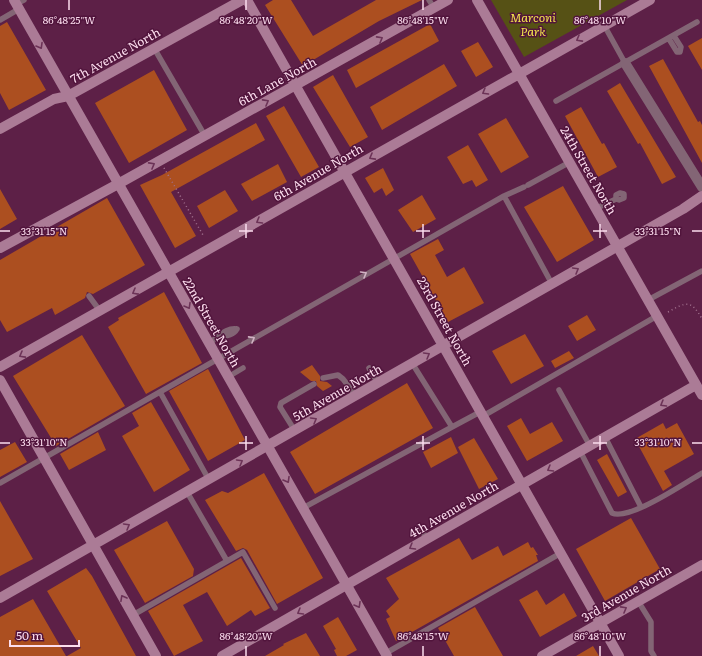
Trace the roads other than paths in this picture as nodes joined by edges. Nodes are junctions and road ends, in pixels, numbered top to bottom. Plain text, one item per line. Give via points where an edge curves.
1 (242, 0) edge
2 (247, 0) edge
3 (448, 0) edge
4 (477, 0) edge
5 (650, 0) edge
6 (18, 3) edge
7 (432, 4) edge
8 (0, 20) edge
9 (697, 22) dead end
10 (604, 26) junction
11 (154, 48) junction
12 (625, 63) junction
13 (519, 73) junction
14 (296, 85) junction
15 (68, 96) junction
16 (556, 101) dead end
17 (0, 129) edge
18 (205, 136) junction
19 (570, 162) junction
20 (345, 172) junction
21 (118, 184) junction
22 (702, 187) edge
23 (504, 196) junction
24 (702, 196) edge
25 (616, 199) dead end
26 (702, 201) edge
27 (687, 207) junction
28 (596, 208) junction
29 (618, 246) junction
30 (0, 248) edge
31 (394, 257) junction
32 (702, 271) edge
33 (169, 272) junction
34 (552, 284) junction
35 (89, 296) dead end
36 (648, 300) junction
37 (100, 311) junction
38 (657, 316) junction
39 (220, 336) dead end
40 (209, 343) junction
41 (443, 346) junction
42 (218, 358) junction
43 (412, 364) junction
44 (0, 368) edge
45 (243, 368) dead end
46 (369, 368) dead end
47 (228, 377) junction
48 (323, 378) dead end
49 (0, 380) edge
50 (378, 383) junction
51 (314, 384) dead end
52 (696, 385) junction
53 (559, 390) dead end
54 (160, 392) junction
55 (702, 395) edge
56 (356, 396) junction
57 (481, 414) junction
58 (452, 428) junction
59 (295, 431) junction
60 (605, 437) junction
61 (268, 446) junction
62 (590, 446) junction
63 (580, 451) junction
64 (44, 458) junction
65 (702, 473) edge
66 (209, 480) junction
67 (0, 484) edge
68 (521, 485) junction
69 (188, 492) junction
70 (303, 508) junction
71 (641, 508) junction
72 (419, 526) dead end
73 (427, 539) junction
74 (93, 545) junction
75 (561, 553) junction
76 (227, 561) junction
77 (702, 565) edge
78 (347, 585) junction
79 (0, 598) edge
80 (638, 601) junction
81 (275, 608) dead end
82 (133, 615) junction
83 (600, 622) junction
84 (386, 655) edge
85 (156, 656) edge
86 (222, 656) edge
87 (542, 656) edge
88 (619, 656) edge
89 (654, 656) edge

1 - 11 main road, 7th Avenue North
2 - 14 main road, 23rd Street North
3 - 7 main road, 6th Lane North
4 - 13 main road, 24th Street North
5 - 10 main road, 6th Avenue North
6 - 8 lane
6 -> 15 main road, 22nd Street North
14 -> 7 main road, 6th Lane North
9 - 12 lane
10 - 12 lane
10 -> 13 main road, 6th Avenue North
11 - 15 main road, 7th Avenue North
11 - 18 lane
12 - 16 lane
12 - 22 street
13 - 19 main road, 24th Street North
13 -> 20 main road, 6th Avenue North
18 -> 14 main road, 6th Lane North
14 - 20 main road, 23rd Street North
15 - 17 main road, 7th Avenue North via 54,99
15 - 21 main road, 22nd Street North
21 -> 18 main road, 6th Lane North
19 - 23 lane
19 - 28 main road, 24th Street North
20 - 31 main road, 23rd Street North
20 -> 33 main road, 6th Avenue North
21 - 30 main road, 6th Lane North
21 - 33 main road, 22nd Street North
23 - 31 lane
23 - 34 lane
24 - 27 main road, 5th Avenue North
25 - 28 lane
26 - 27 main road, 5th Avenue North
27 - 29 main road, 5th Avenue North
28 - 29 main road, 24th Street North
34 -> 29 main road, 5th Avenue North
29 - 36 main road, 24th Street North
31 - 41 main road, 23rd Street North
42 -> 31 lane
32 - 36 lane
33 -> 37 main road, 6th Avenue North
33 -> 40 main road, 22nd Street North
34 - 41 main road, 5th Avenue North
35 - 37 lane
36 - 38 main road, 24th Street North
37 -> 44 main road, 6th Avenue North
38 - 52 main road, 24th Street North
38 - 57 lane
39 - 40 lane
40 - 42 main road, 22nd Street North
43 -> 41 main road, 5th Avenue North
41 - 57 main road, 23rd Street North
42 - 47 main road, 22nd Street North
42 - 54 lane
43 - 50 main road, 5th Avenue North
43 - 58 lane
45 - 47 lane
46 - 50 lane
47 - 61 main road, 22nd Street North
48 - 56 lane via 338,375
49 - 64 main road
50 - 56 main road, 5th Avenue North
51 - 59 lane via 280,403
52 - 55 main road, 24th Street North
52 -> 60 main road, 4th Avenue North
53 - 62 lane
54 - 64 lane
54 - 66 lane
59 -> 56 main road, 5th Avenue North
57 - 58 lane
57 - 68 main road, 23rd Street North
58 - 70 lane
59 - 61 main road, 5th Avenue North
60 - 62 main road, 4th Avenue North
60 - 71 lane
66 -> 61 main road, 5th Avenue North
61 -> 70 main road, 22nd Street North
62 - 63 main road, 4th Avenue North
63 -> 68 main road, 4th Avenue North
63 - 71 lane via 612,513 622,515
64 - 67 lane
64 - 74 main road
65 - 71 lane
66 - 69 main road, 5th Avenue North
68 - 73 main road, 4th Avenue North
68 - 75 main road, 23rd Street North
74 -> 69 main road, 5th Avenue North
69 - 76 lane
70 - 78 main road, 22nd Street North
72 - 73 lane
73 -> 78 main road, 4th Avenue North
74 - 79 main road, 5th Avenue North
82 -> 74 main road
75 - 83 main road, 23rd Street North
75 - 84 lane
76 - 81 lane via 243,552
76 - 82 lane
77 - 80 main road, 3rd Avenue North
78 -> 84 main road, 22nd Street North
78 -> 86 main road, 4th Avenue North
83 -> 80 main road, 3rd Avenue North
80 - 89 lane via 651,622 651,651
82 - 85 main road
83 - 87 main road, 3rd Avenue North
83 - 88 main road, 23rd Street North

